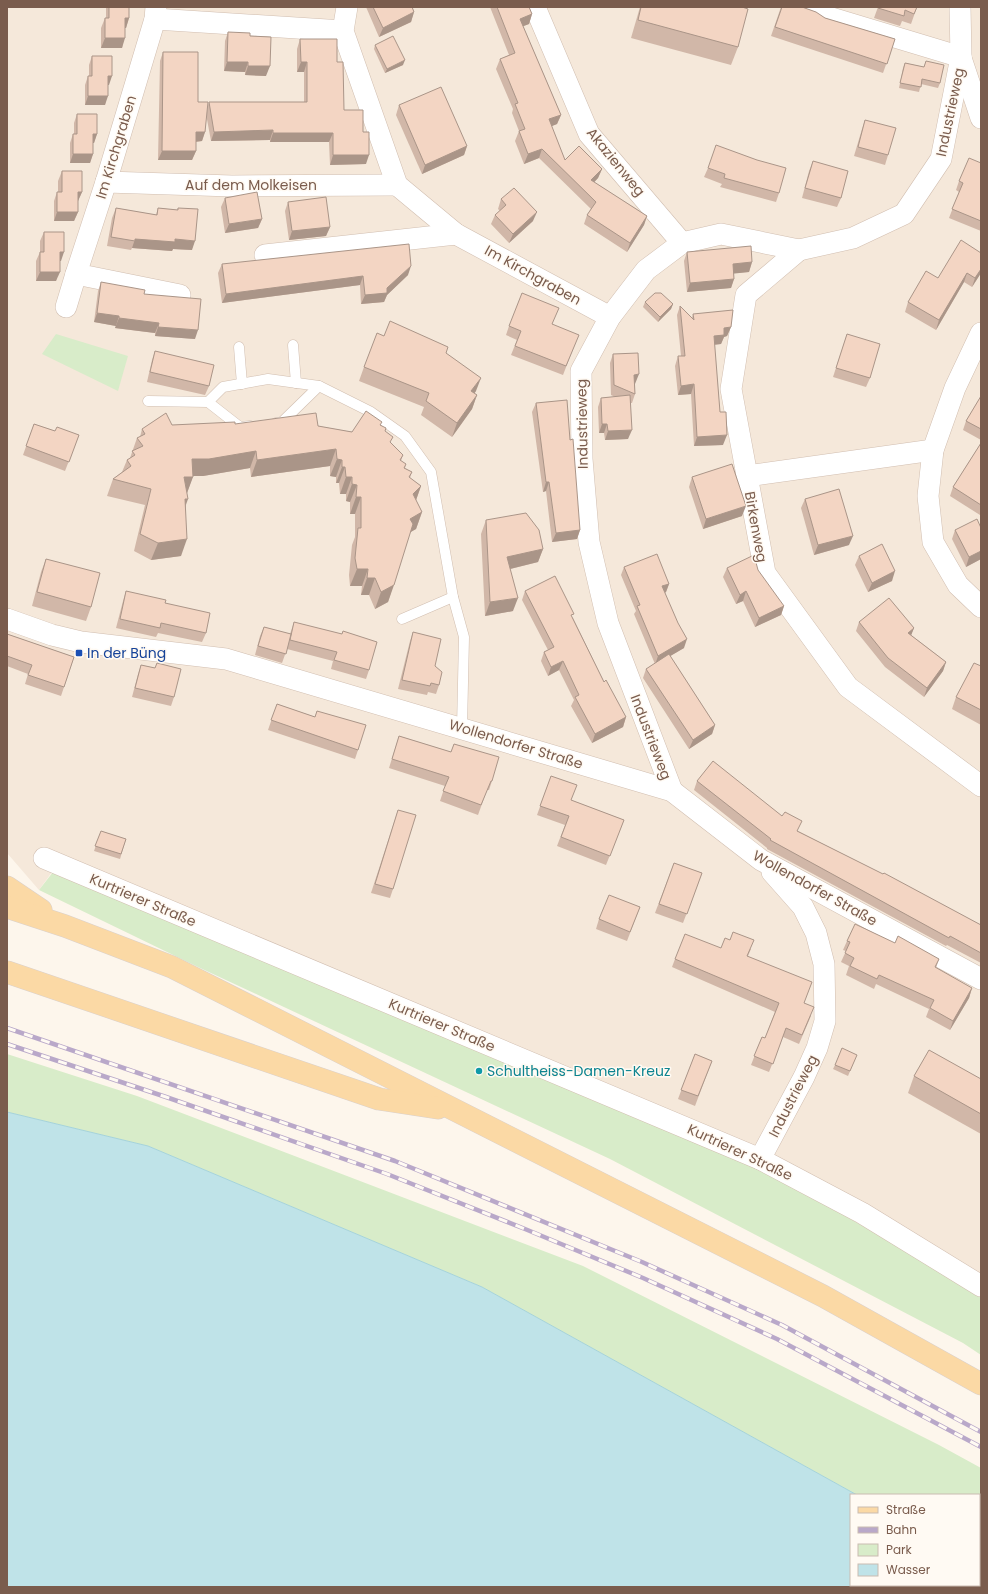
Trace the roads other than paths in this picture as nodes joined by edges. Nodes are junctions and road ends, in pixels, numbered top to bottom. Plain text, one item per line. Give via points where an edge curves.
1 (347, 7) edge
2 (535, 7) edge
3 (816, 7) edge
4 (960, 7) edge
5 (156, 13) edge
6 (343, 31) junction
7 (961, 57) junction
8 (981, 118) edge
9 (106, 182) junction
10 (397, 185) junction
11 (456, 234) junction
12 (682, 243) junction
13 (799, 250) junction
14 (265, 255) dead end
15 (76, 274) junction
16 (180, 295) dead end
17 (66, 307) dead end
18 (610, 317) junction
19 (981, 333) edge
20 (293, 345) dead end
21 (239, 347) dead end
22 (296, 383) junction
23 (242, 384) junction
24 (320, 386) junction
25 (148, 401) dead end
26 (208, 402) junction
27 (933, 450) junction
28 (747, 476) junction
29 (453, 597) junction
30 (981, 606) edge
31 (7, 619) edge
32 (402, 619) dead end
33 (462, 728) junction
34 (981, 786) edge
35 (672, 791) junction
36 (44, 858) dead end
37 (761, 860) junction
38 (7, 887) edge
39 (7, 907) edge
40 (65, 926) junction
41 (16, 975) edge
42 (981, 979) edge
43 (457, 1111) junction
44 (760, 1159) junction
45 (981, 1286) edge
46 (981, 1384) edge

1 - 6 street
2 - 12 street, Akazienweg via 589,134
3 - 7 street via 825,16
4 - 7 street, Industrieweg
5 - 6 street, Im Kirchgraben
5 - 9 street, Im Kirchgraben
6 - 10 street
7 - 8 street
7 - 13 street, Industrieweg via 941,159 904,214 853,238
9 - 10 street, Auf dem Molkeisen via 232,186
9 - 15 street, Im Kirchgraben
10 - 11 street, Im Kirchgraben
11 - 14 street
11 - 18 street, Im Kirchgraben
12 - 13 street, Industrieweg via 721,234
12 - 18 street, Industrieweg via 646,270
13 - 28 street, Birkenweg via 746,295 731,389
15 - 16 street
15 - 17 street, Im Kirchgraben
18 - 35 street, Industrieweg via 581,371 582,459 589,542 608,623
19 - 27 street via 955,388
20 - 22 lane
21 - 23 lane
22 - 23 lane via 268,379
22 - 24 lane
23 - 26 lane via 223,387
24 - 26 lane via 282,422 240,427
24 - 29 lane via 371,412 405,436 431,472
25 - 26 lane
27 - 28 street
27 - 30 street via 928,496 933,542 958,585
28 - 34 street, Birkenweg via 764,573 848,687
29 - 32 lane
29 - 33 lane via 464,637
31 - 33 street, Wollendorfer Straße via 81,642 226,659
33 - 35 street, Wollendorfer Straße
35 - 37 street, Wollendorfer Straße
36 - 44 street, Kurtrierer Straße
37 - 42 street, Wollendorfer Straße
37 - 44 street, Industrieweg via 803,907 816,933 824,964 824,1021 817,1048 804,1077
38 - 40 main road
39 - 40 main road
40 - 43 main road via 172,967
41 - 43 main road via 379,1099
43 - 46 main road via 823,1296
44 - 45 street, Kurtrierer Straße via 862,1213

